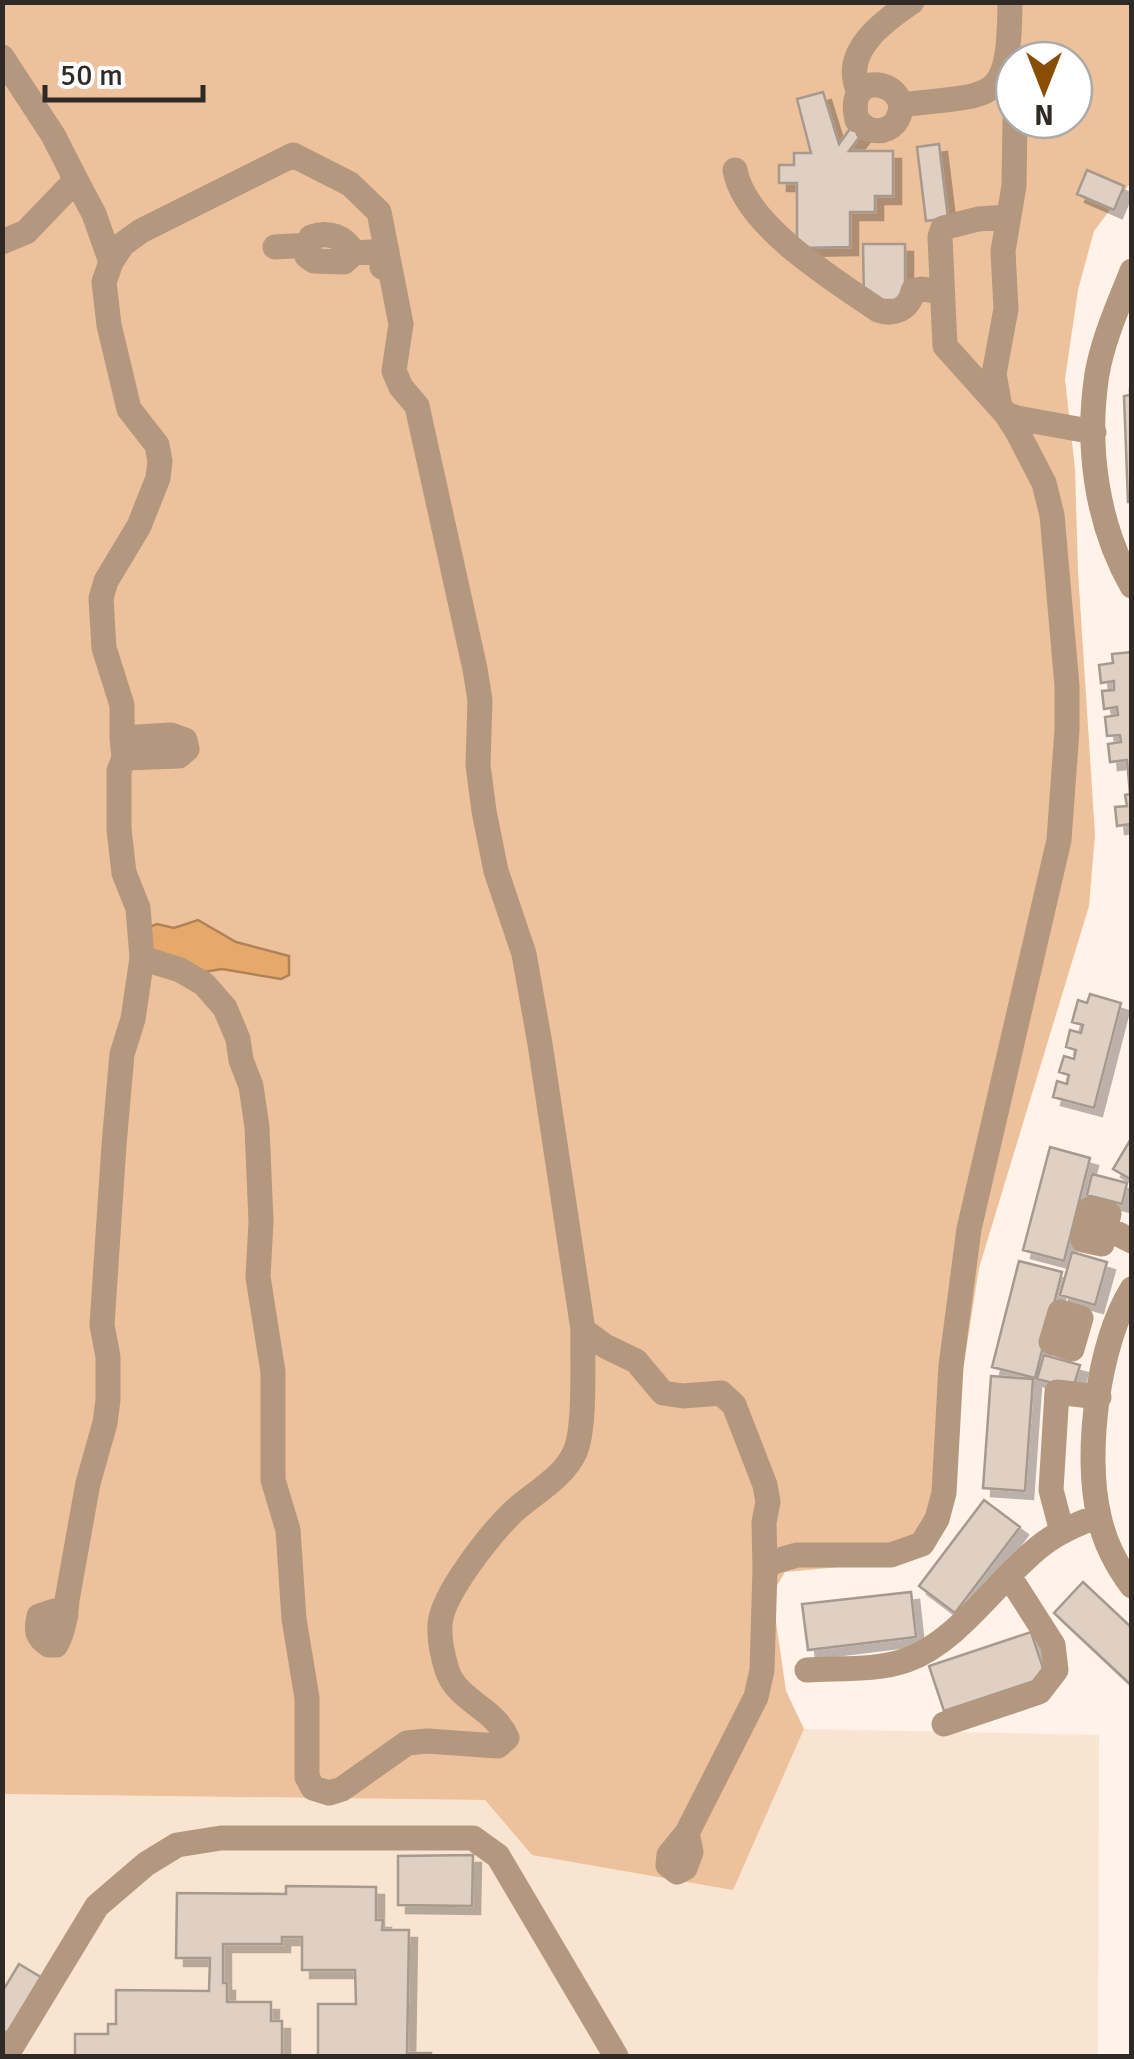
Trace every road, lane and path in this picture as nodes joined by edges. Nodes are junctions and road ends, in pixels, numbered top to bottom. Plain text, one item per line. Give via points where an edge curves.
1 (912, 2) edge
2 (1010, 2) edge
3 (1008, 40) edge
4 (2, 58) edge
5 (994, 86) edge
6 (859, 92) junction
7 (901, 105) junction
8 (1014, 140) edge
9 (735, 170) dead end
10 (76, 180) junction
11 (1007, 217) junction
12 (10, 240) edge
13 (275, 246) dead end
14 (388, 252) junction
15 (2, 262) edge
16 (111, 262) junction
17 (1132, 271) edge
18 (942, 292) junction
19 (1120, 336) edge
20 (1006, 414) junction
21 (1094, 432) junction
22 (1132, 586) edge
23 (142, 958) junction
24 (1106, 1228) dead end
25 (1132, 1241) edge
26 (1132, 1290) edge
27 (583, 1330) junction
28 (1077, 1331) dead end
29 (1110, 1341) junction
30 (1099, 1397) junction
31 (1098, 1516) junction
32 (1062, 1532) junction
33 (1120, 1541) edge
34 (765, 1569) junction
35 (1009, 1576) junction
36 (1132, 1586) edge
37 (66, 1615) dead end
38 (806, 1670) dead end
39 (944, 1724) dead end
40 (687, 1833) dead end
41 (6, 2056) edge
42 (616, 2056) edge

1 - 6 street via 866,41 855,71
2 - 3 street
4 - 10 street
5 - 7 street
6 - 7 street via 884,85
6 - 7 street via 853,104 862,124 876,132 898,119
8 - 11 street
9 - 18 street via 737,184 773,232 878,310 892,314 922,289
10 - 12 street
10 - 16 street
11 - 18 street via 943,228
11 - 20 street via 1006,310 994,374
12 - 15 street via 10,256
13 - 14 street via 309,245 310,237 330,234 354,253
14 - 16 street via 379,212 359,191 293,155 141,231
14 - 27 street via 401,324 394,371 417,406 467,622 480,700 484,811 527,972
16 - 23 street via 104,282 109,325 129,409 157,445 160,461 139,526 101,598 104,648 122,704 119,829
17 - 19 street
18 - 20 street via 945,346
19 - 21 street via 1098,372
20 - 21 street
20 - 34 street via 1044,482 1052,515 1067,686 1065,770 1052,877 969,1228 951,1366 944,1494 922,1544 891,1554 797,1555
21 - 22 street via 1096,488
23 - 27 street via 204,984 225,1008 251,1086 261,1222 258,1278 273,1372 273,1480 288,1530 314,1788 342,1790 407,1744 498,1746 507,1738 492,1714 457,1689 448,1674 439,1623 447,1599 487,1540 575,1452
23 - 37 street via 122,1054 114,1144 102,1325 106,1423 88,1483
24 - 25 street
26 - 29 street
27 - 34 street via 636,1361 663,1392 721,1393 734,1404 768,1502
28 - 29 street
29 - 30 street
30 - 31 street
30 - 32 street via 1057,1392 1051,1490
31 - 32 street
31 - 33 street
32 - 35 street
33 - 36 street via 1119,1568
34 - 40 street via 756,1697
35 - 38 street via 934,1645 907,1660
35 - 39 street via 1053,1645 1056,1670 1039,1692
41 - 42 street via 97,1906 176,1845 221,1838 473,1838 498,1856

